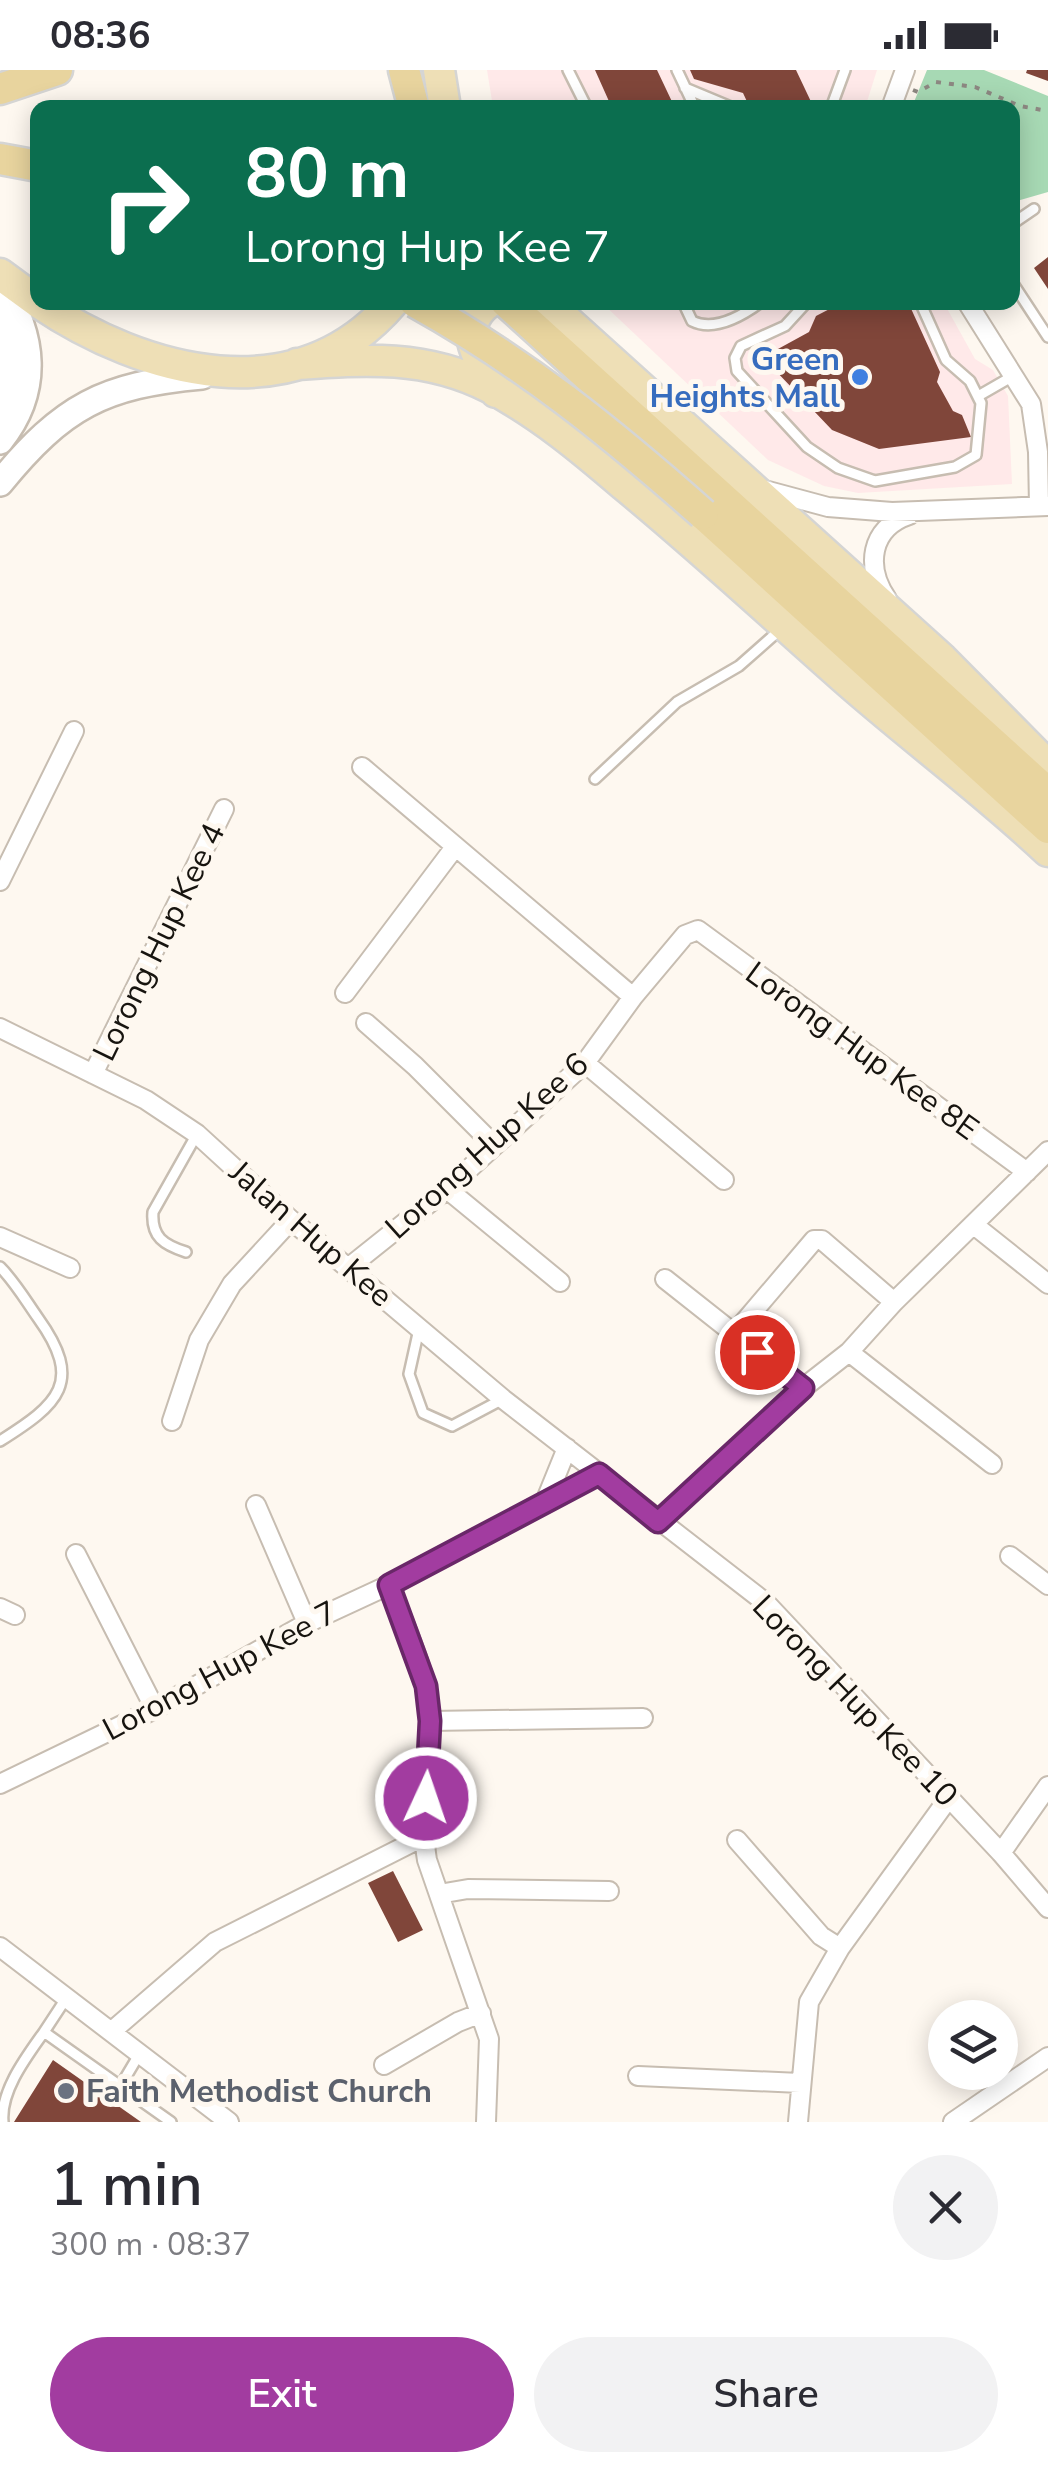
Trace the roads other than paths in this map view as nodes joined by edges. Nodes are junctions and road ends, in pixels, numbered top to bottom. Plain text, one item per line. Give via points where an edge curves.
1 (58, 70) edge
2 (404, 70) edge
3 (439, 70) edge
4 (568, 70) edge
5 (677, 70) edge
6 (844, 70) edge
7 (686, 88) junction
8 (0, 90) edge
9 (412, 100) edge
10 (444, 100) edge
11 (582, 100) edge
12 (691, 100) edge
13 (714, 100) edge
14 (834, 100) edge
15 (0, 159) edge
16 (30, 165) edge
17 (1034, 209) dead end
18 (1020, 219) edge
19 (0, 274) edge
20 (0, 284) edge
21 (1020, 294) edge
22 (30, 296) edge
23 (50, 310) edge
24 (383, 310) edge
25 (429, 310) edge
26 (481, 310) edge
27 (515, 310) edge
28 (553, 310) edge
29 (687, 310) edge
30 (746, 310) edge
31 (799, 310) edge
32 (924, 310) edge
33 (972, 310) edge
34 (0, 318) edge
35 (1048, 337) edge
36 (297, 364) junction
37 (227, 374) junction
38 (1015, 375) junction
39 (496, 392) junction
40 (980, 394) junction
41 (0, 416) edge
42 (0, 441) edge
43 (0, 483) edge
44 (723, 497) junction
45 (1044, 506) edge
46 (919, 512) junction
47 (785, 626) junction
48 (908, 628) junction
49 (74, 731) dead end
50 (1044, 758) edge
51 (362, 767) dead end
52 (595, 779) dead end
53 (1048, 793) edge
54 (224, 809) dead end
55 (1048, 828) edge
56 (456, 848) junction
57 (1048, 852) edge
58 (0, 881) edge
59 (698, 930) joint
60 (345, 993) dead end
61 (633, 997) junction
62 (366, 1022) dead end
63 (0, 1028) edge
64 (585, 1063) junction
65 (93, 1074) junction
66 (197, 1134) junction
67 (494, 1144) junction
68 (1048, 1151) edge
69 (1027, 1172) junction
70 (724, 1180) dead end
71 (447, 1190) junction
72 (292, 1220) junction
73 (974, 1225) junction
74 (0, 1237) edge
75 (186, 1252) dead end
76 (0, 1268) edge
77 (70, 1268) dead end
78 (348, 1268) junction
79 (665, 1279) dead end
80 (560, 1282) dead end
81 (1048, 1284) edge
82 (894, 1302) junction
83 (419, 1328) junction
84 (734, 1334) junction
85 (849, 1352) junction
86 (803, 1388) junction
87 (503, 1398) junction
88 (172, 1421) dead end
89 (0, 1441) edge
90 (567, 1448) junction
91 (992, 1464) dead end
92 (599, 1474) junction
93 (545, 1502) junction
94 (256, 1505) dead end
95 (658, 1522) junction
96 (76, 1554) dead end
97 (1010, 1556) dead end
98 (1048, 1584) edge
99 (389, 1585) junction
100 (307, 1623) junction
101 (154, 1708) junction
102 (643, 1718) dead end
103 (430, 1721) junction
104 (0, 1784) edge
105 (1048, 1786) edge
106 (948, 1799) junction
107 (423, 1838) junction
108 (737, 1840) dead end
109 (1001, 1853) junction
110 (609, 1891) dead end
111 (440, 1894) junction
112 (1048, 1908) edge
113 (0, 1948) edge
114 (840, 1948) junction
115 (67, 1997) junction
116 (481, 2014) junction
117 (112, 2031) junction
118 (44, 2032) junction
119 (140, 2053) junction
120 (1048, 2057) edge
121 (384, 2065) dead end
122 (638, 2076) dead end
123 (800, 2082) junction
124 (121, 2085) junction
125 (4, 2122) edge
126 (171, 2122) edge
127 (229, 2122) edge
128 (486, 2122) edge
129 (798, 2122) edge
130 (953, 2122) edge

1 - 8 highway
2 - 9 highway
3 - 10 main road
4 - 11 lane
5 - 7 lane
6 - 14 lane
7 - 12 lane
7 - 13 lane
15 - 16 highway
17 - 18 lane
19 - 22 main road
20 - 42 main road via 24,326 31,356 28,387
21 - 35 lane
23 - 37 main road via 148,358
24 - 36 main road via 334,349
25 - 44 highway, bridge
26 - 39 main road via 472,349
27 - 44 highway
28 - 44 main road
29 - 30 lane via 692,321 715,326
31 - 40 lane via 785,326 742,346 735,365 807,447 838,468 875,481 971,460 978,448
32 - 40 lane via 946,360
33 - 38 street
34 - 41 main road via 11,382
36 - 37 main road
36 - 39 main road via 405,360
37 - 43 main road via 154,380 104,393 40,438
38 - 40 lane
38 - 45 street via 1032,404
39 - 47 main road via 577,445
44 - 46 street
44 - 48 main road
44 - 53 highway
44 - 55 highway
45 - 46 street
46 - 48 street via 893,520 874,561 882,593
47 - 52 lane via 738,666 678,702
47 - 57 main road
48 - 50 main road
49 - 58 street
51 - 56 street
54 - 65 street, Lorong Hup Kee 4
56 - 60 street
56 - 61 street
59 - 61 street, Lorong Hup Kee 6 via 684,935
59 - 69 street, Lorong Hup Kee 8E
61 - 64 street, Lorong Hup Kee 6
62 - 67 street
63 - 65 street, Jalan Hup Kee
64 - 67 street, Lorong Hup Kee 6
64 - 70 street
65 - 66 street, Jalan Hup Kee
66 - 72 street, Jalan Hup Kee
66 - 75 lane via 152,1222 167,1246
67 - 71 street, Lorong Hup Kee 6
68 - 69 street
69 - 73 street
71 - 78 street, Lorong Hup Kee 6
71 - 80 street
72 - 78 street, Jalan Hup Kee
72 - 88 street via 232,1284 200,1340
73 - 81 street
73 - 82 street
74 - 77 street
76 - 89 lane via 58,1348 62,1378 48,1407
78 - 83 street, Jalan Hup Kee
79 - 84 street
82 - 84 street via 814,1240
82 - 85 street
83 - 87 street, Jalan Hup Kee
83 - 87 lane via 409,1374 423,1413 452,1426
84 - 86 street
85 - 86 street
85 - 91 street
86 - 95 street
87 - 90 street, Jalan Hup Kee
90 - 92 street, Jalan Hup Kee
90 - 93 street
92 - 93 street, Lorong Hup Kee 7
92 - 95 street, Lorong Hup Kee 10
93 - 99 street, Lorong Hup Kee 7
94 - 100 street
95 - 106 street, Lorong Hup Kee 10 via 766,1603
96 - 101 street
97 - 98 street
99 - 100 street, Lorong Hup Kee 7
99 - 103 street via 426,1686
100 - 101 street, Lorong Hup Kee 7
101 - 104 street, Lorong Hup Kee 7
102 - 103 street
103 - 107 street
105 - 109 street
106 - 109 street, Lorong Hup Kee 10
106 - 114 street
107 - 111 street
107 - 117 street via 215,1942
108 - 114 street via 821,1936
109 - 112 street, Lorong Hup Kee 10
110 - 111 street
111 - 116 street
113 - 115 street
114 - 123 street via 809,2002
115 - 117 street
115 - 118 lane
116 - 121 street
116 - 128 street via 488,2039
117 - 119 street
118 - 124 lane
118 - 125 lane via 6,2091
119 - 124 lane
119 - 127 street
120 - 130 street
122 - 123 street
123 - 129 street
124 - 126 lane

